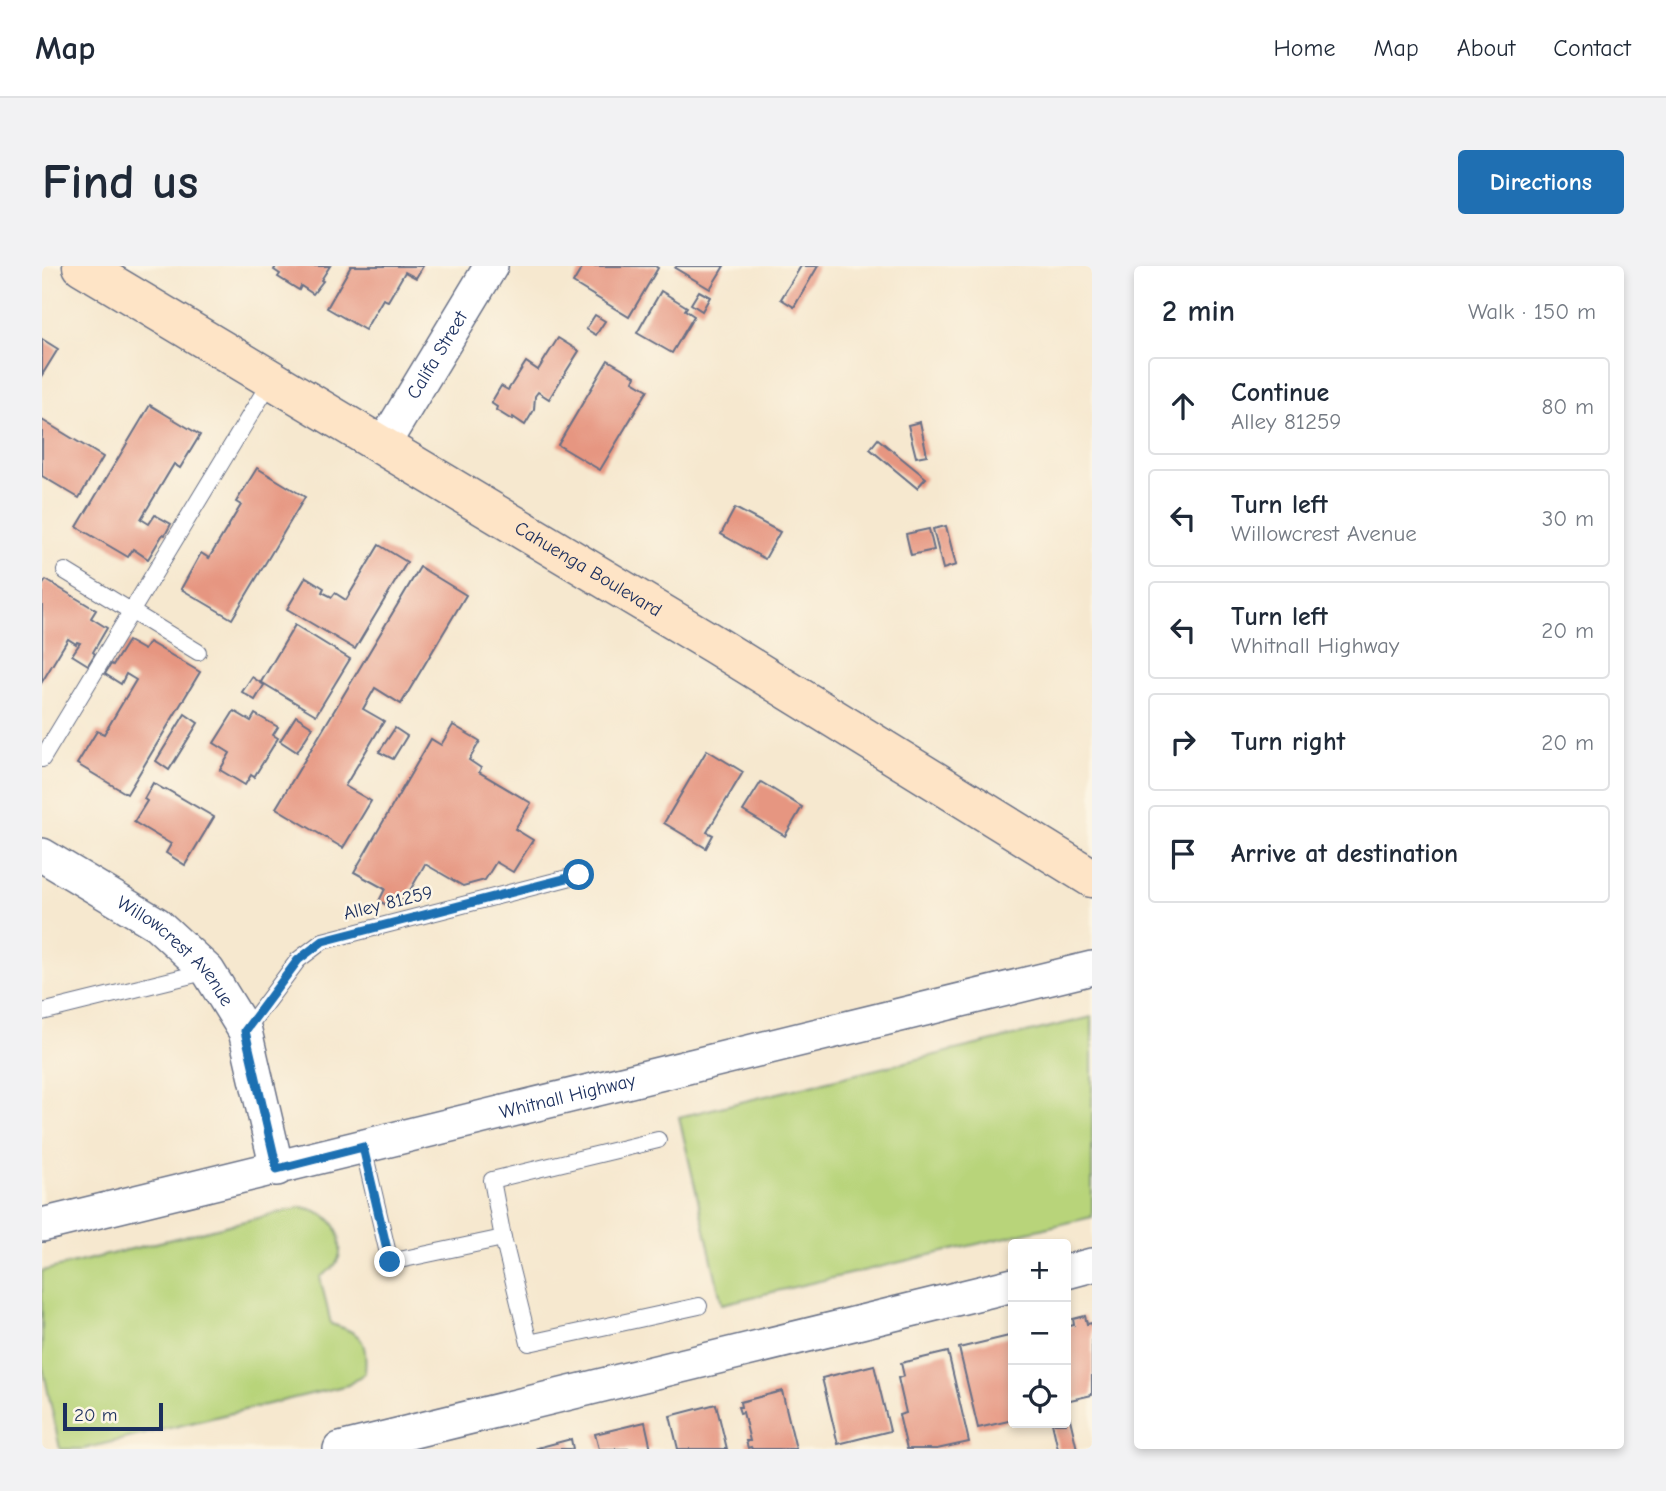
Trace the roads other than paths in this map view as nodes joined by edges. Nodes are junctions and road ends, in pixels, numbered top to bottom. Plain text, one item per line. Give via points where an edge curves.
1 (82, 266) edge
2 (491, 266) edge
3 (272, 379) junction
4 (383, 445) junction
5 (65, 571) dead end
6 (131, 612) junction
7 (198, 652) dead end
8 (42, 759) edge
9 (42, 855) edge
10 (579, 875) dead end
11 (1092, 878) edge
12 (1092, 968) edge
13 (208, 971) junction
14 (42, 1012) edge
15 (245, 1031) junction
16 (658, 1140) dead end
17 (363, 1147) junction
18 (277, 1169) junction
19 (42, 1225) edge
20 (503, 1238) junction
21 (1092, 1265) edge
22 (1071, 1271) edge
23 (1008, 1286) edge
24 (699, 1306) dead end
25 (385, 1444) edge
26 (340, 1449) edge

1 - 3 main road, Cahuenga Boulevard
2 - 4 street, Califa Street
3 - 4 main road, Cahuenga Boulevard
3 - 6 lane
4 - 11 main road, Cahuenga Boulevard
5 - 6 lane
6 - 7 lane
6 - 8 lane
9 - 13 street, Willowcrest Avenue via 157,924
10 - 15 lane, Alley 81259 via 323,941 298,960
12 - 17 street, Whitnall Highway
13 - 14 lane
13 - 15 street, Willowcrest Avenue
15 - 18 street, Willowcrest Avenue
16 - 20 lane via 492,1180
17 - 18 street, Whitnall Highway
17 - 20 lane via 390,1262
18 - 19 street, Whitnall Highway
20 - 24 lane via 529,1343
21 - 22 street
23 - 25 street
25 - 26 street

